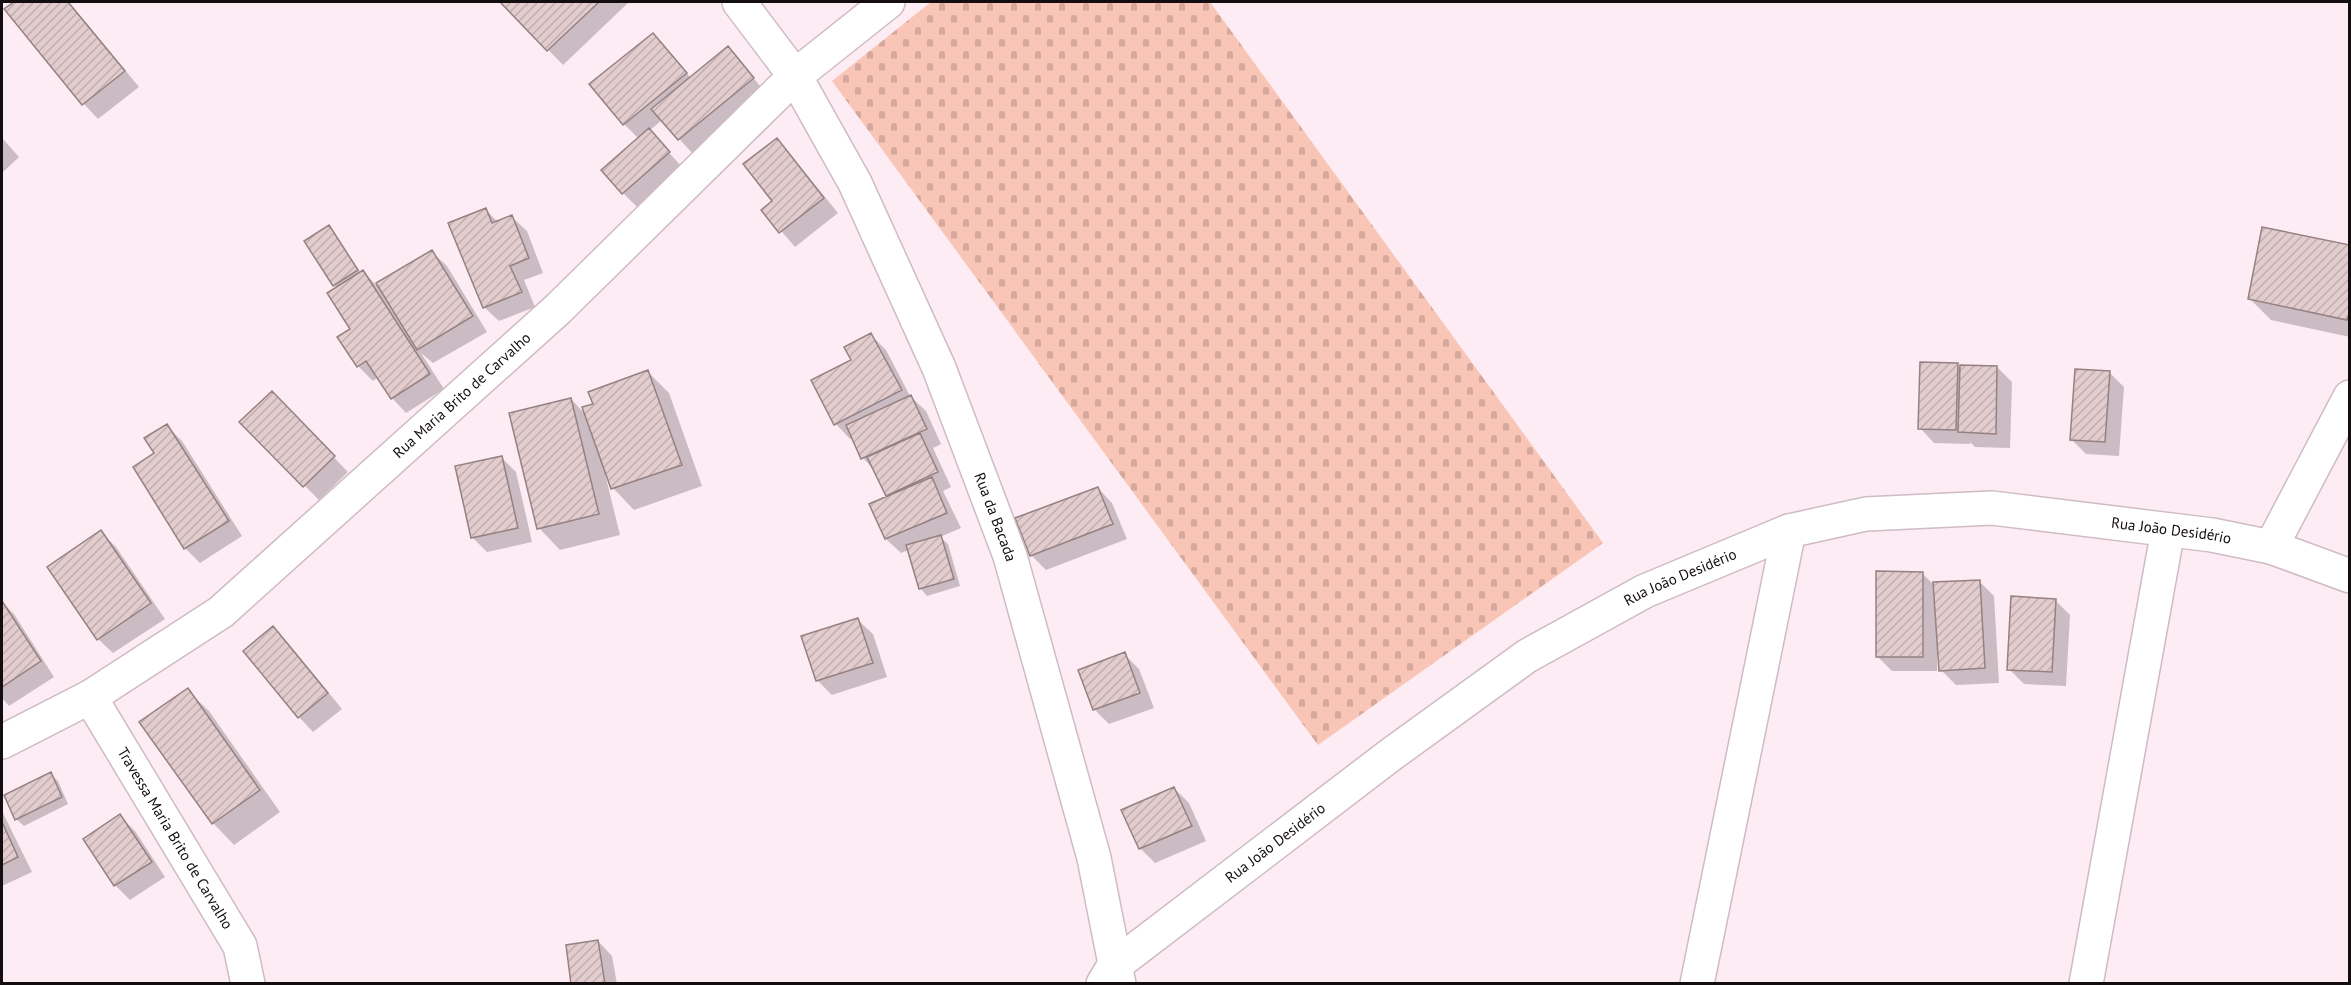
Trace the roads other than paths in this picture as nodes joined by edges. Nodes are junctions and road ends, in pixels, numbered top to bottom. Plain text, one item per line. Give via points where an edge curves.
1 (739, 2) edge
2 (888, 2) edge
3 (795, 76) junction
4 (2349, 398) edge
5 (2168, 530) junction
6 (1788, 531) junction
7 (2271, 547) junction
8 (2349, 576) edge
9 (90, 697) junction
10 (2, 742) edge
11 (1112, 978) edge
12 (248, 984) edge
13 (1697, 984) edge
14 (2086, 984) edge

1 - 3 street, Rua da Bacada
2 - 3 street, Rua Maria Brito de Carvalho
3 - 9 street, Rua Maria Brito de Carvalho via 558,309 282,559 221,612
3 - 11 street, Rua da Bacada via 855,183 939,368 1010,556 1094,858
4 - 7 street
5 - 6 street, Rua João Desidério via 1992,508 1866,514
5 - 7 street, Rua João Desidério
5 - 14 street
6 - 11 street, Rua João Desidério via 1645,591 1527,656 1393,753
6 - 13 street
7 - 8 street, Rua João Desidério
9 - 10 street, Rua Maria Brito de Carvalho
9 - 12 street, Travessa Maria Brito de Carvalho via 240,946

